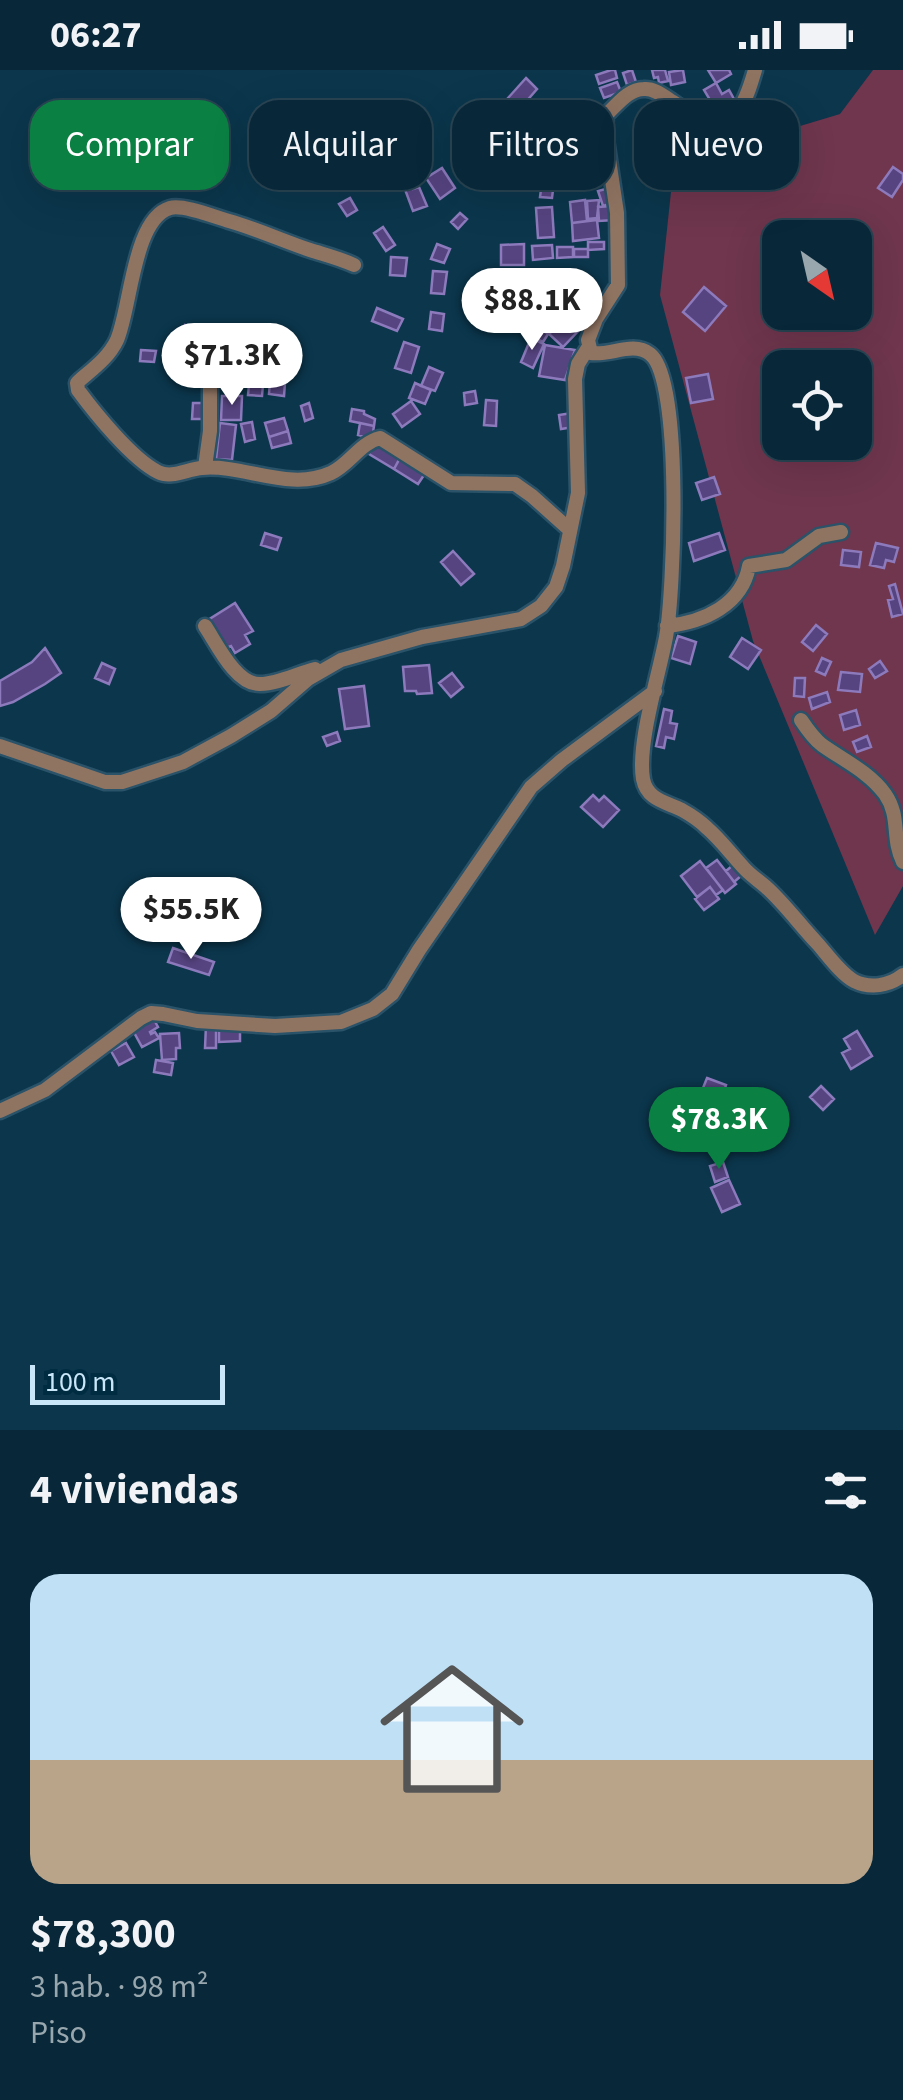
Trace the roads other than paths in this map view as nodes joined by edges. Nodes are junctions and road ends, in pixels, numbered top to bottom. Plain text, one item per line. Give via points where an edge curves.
1 (755, 70) edge
2 (354, 265) dead end
3 (588, 348) junction
4 (213, 364) dead end
5 (205, 467) junction
6 (570, 530) junction
7 (840, 532) dead end
8 (205, 626) dead end
9 (667, 626) junction
10 (326, 669) junction
11 (655, 691) junction
12 (801, 720) dead end
13 (0, 746) edge
14 (903, 862) edge
15 (903, 976) edge
16 (0, 1111) edge

1 - 3 street via 745,102 725,121 699,119 645,88 606,115 618,285 596,319
2 - 5 street via 174,206 158,213 146,230 116,342 76,386 150,468 166,476
3 - 6 street via 575,379 578,493
3 - 9 street via 652,355 665,388 673,446
4 - 5 street
5 - 6 street via 301,480 334,472 380,438 451,483 515,484
6 - 10 street via 556,587 521,619 422,637
7 - 9 street via 819,536 786,560 749,566 743,587 718,611
8 - 10 street via 250,684
9 - 11 street
10 - 13 street via 232,736 183,762 122,782
11 - 15 street via 645,788 707,828 852,980 874,987
11 - 16 street via 531,787 392,994 373,1010 341,1022 275,1026 151,1013 44,1090
12 - 14 street via 820,744 884,792

